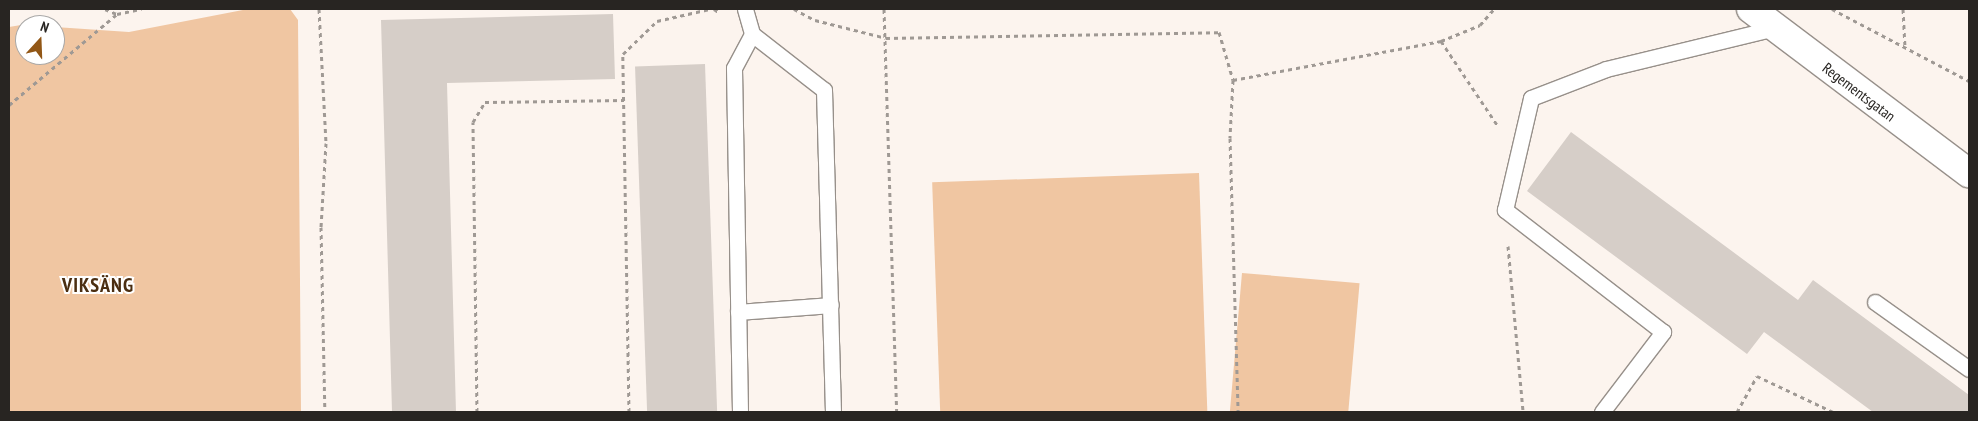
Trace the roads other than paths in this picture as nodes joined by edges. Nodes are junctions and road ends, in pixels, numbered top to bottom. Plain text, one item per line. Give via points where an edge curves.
1 (745, 9) edge
2 (1751, 9) edge
3 (1775, 28) junction
4 (752, 34) junction
5 (1969, 174) edge
6 (1875, 302) dead end
7 (831, 304) junction
8 (738, 312) junction
9 (1969, 369) edge
10 (740, 412) edge
11 (833, 412) edge
12 (1602, 412) edge

1 - 4 lane
2 - 3 street, Regementsgatan
3 - 5 street, Regementsgatan
3 - 12 lane via 1606,69 1531,98 1505,210 1663,332
4 - 7 lane via 824,90
4 - 8 lane via 734,68
6 - 9 lane
7 - 8 lane
7 - 11 lane
8 - 10 lane

